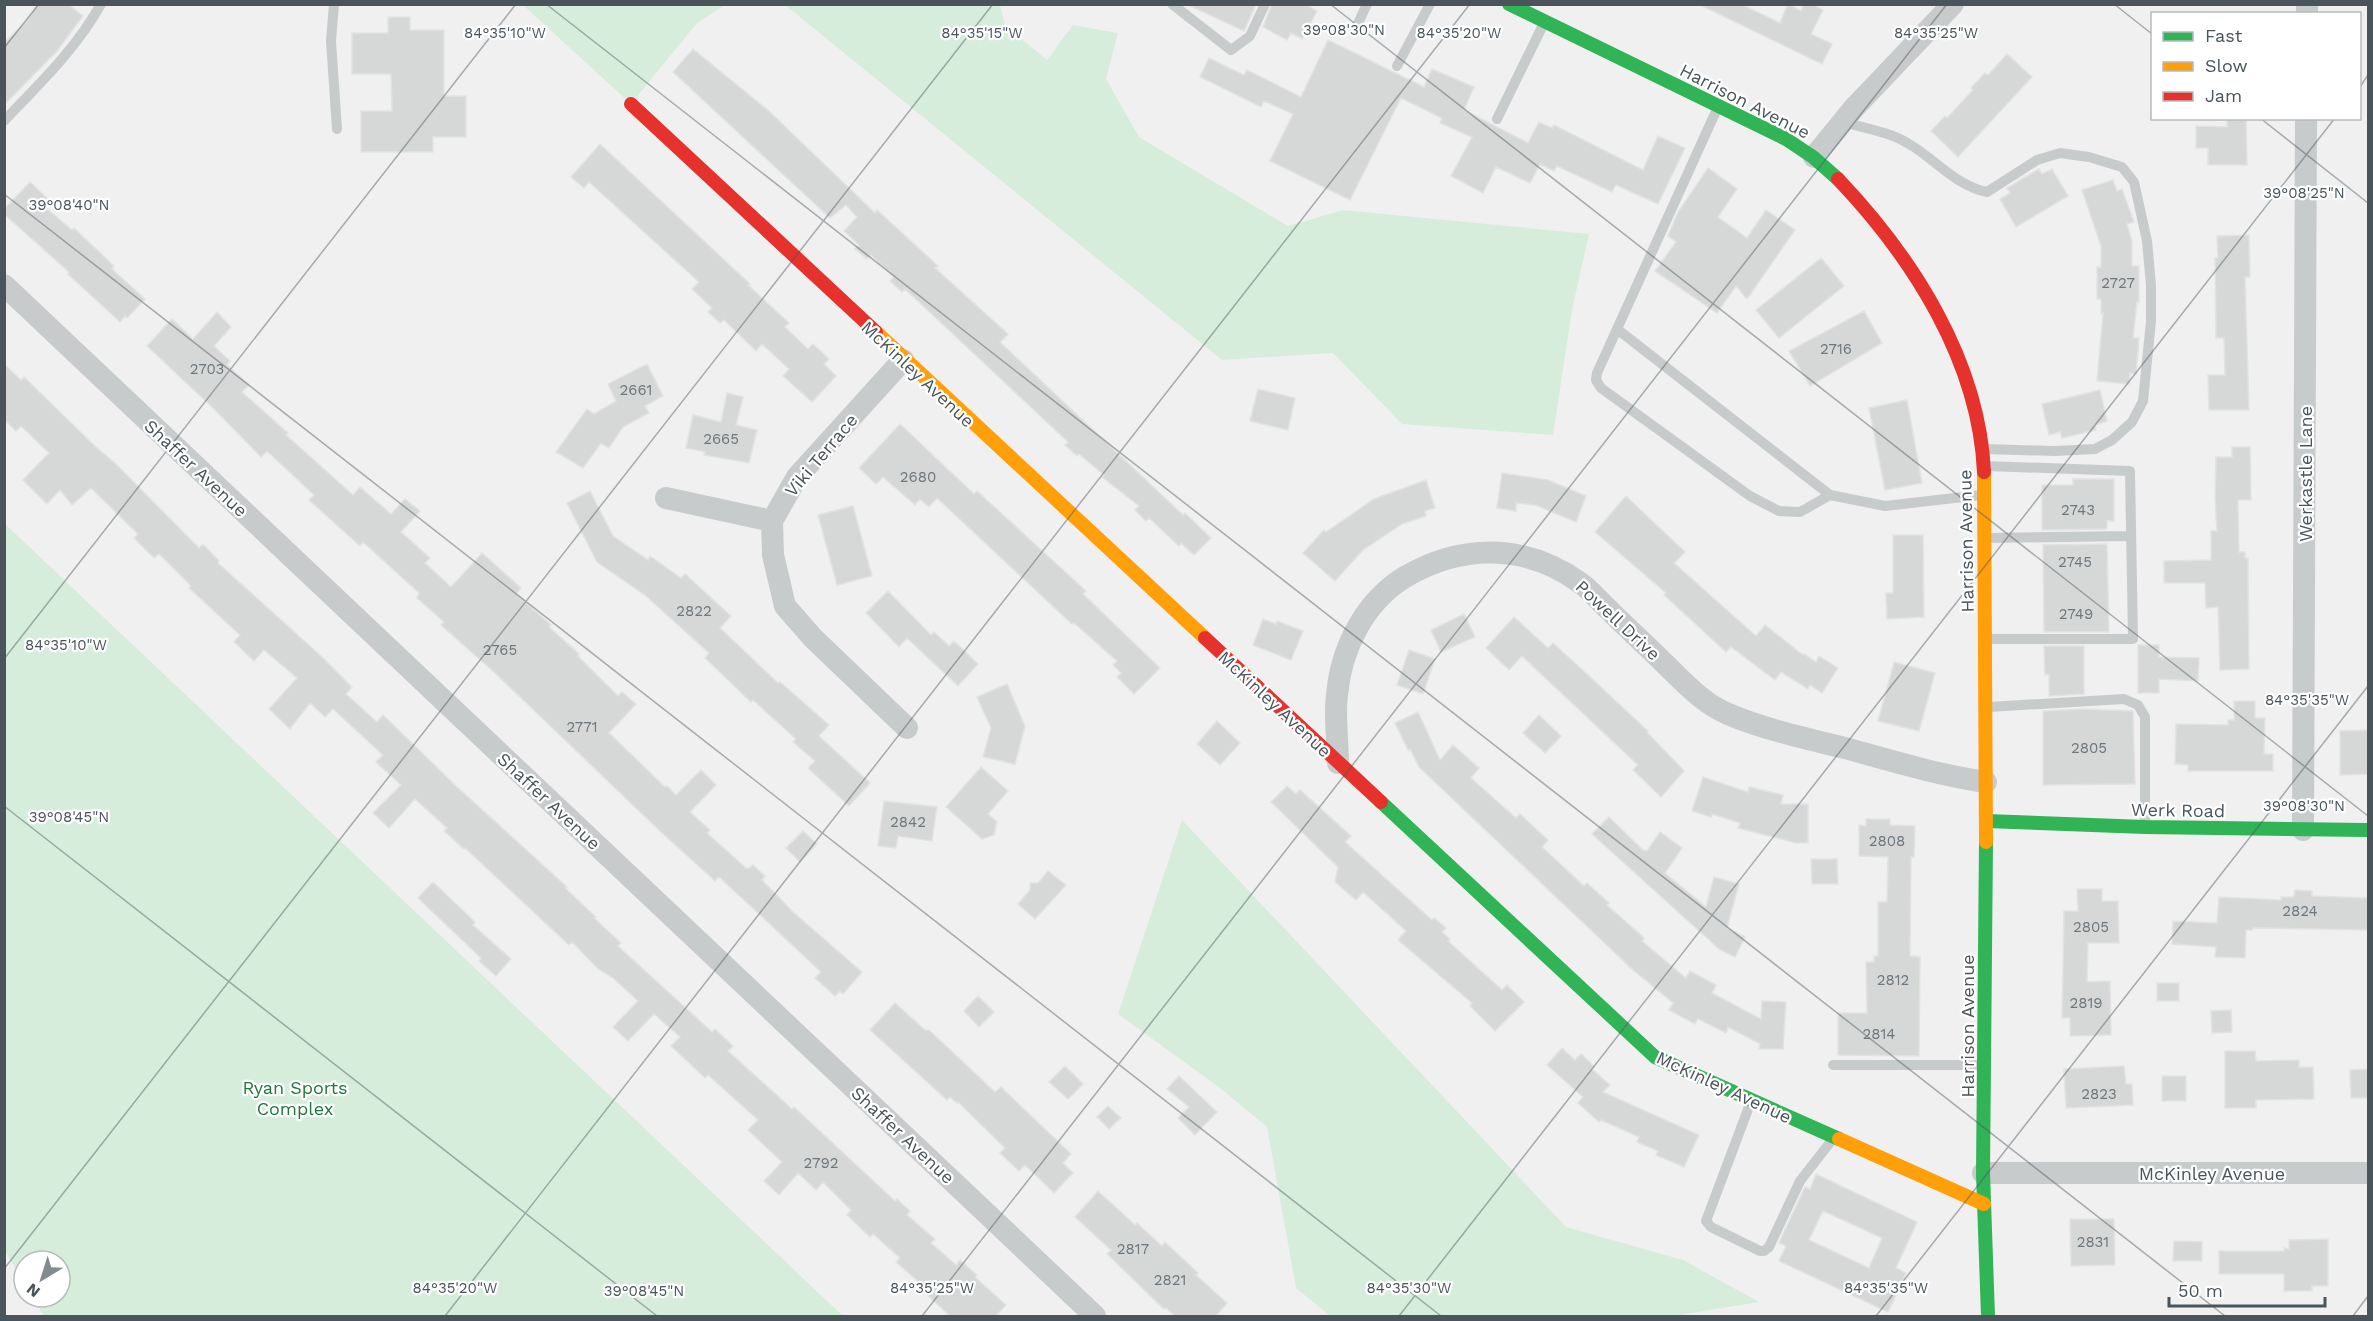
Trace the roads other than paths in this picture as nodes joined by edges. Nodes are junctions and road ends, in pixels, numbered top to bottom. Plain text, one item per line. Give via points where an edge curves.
1 (101, 4) edge
2 (334, 4) edge
3 (1172, 4) edge
4 (1265, 4) edge
5 (1367, 4) edge
6 (1430, 4) edge
7 (1953, 4) edge
8 (1520, 7) edge
9 (1545, 22) junction
10 (1354, 32) dead end
11 (1397, 66) dead end
12 (631, 104) dead end
13 (1718, 106) junction
14 (1497, 119) dead end
15 (2306, 120) edge
16 (4, 121) edge
17 (1843, 121) junction
18 (337, 129) dead end
19 (1814, 157) junction
20 (4, 285) edge
21 (1617, 329) junction
22 (903, 360) junction
23 (1982, 449) junction
24 (1983, 466) junction
25 (1830, 495) junction
26 (1984, 495) junction
27 (666, 498) dead end
28 (772, 521) junction
29 (2131, 536) junction
30 (1985, 538) junction
31 (1985, 639) junction
32 (1985, 708) junction
33 (907, 728) dead end
34 (1338, 763) junction
35 (1986, 782) junction
36 (1986, 821) junction
37 (2145, 827) junction
38 (2303, 830) junction
39 (2368, 830) edge
40 (1833, 1065) dead end
41 (1984, 1065) junction
42 (1751, 1101) junction
43 (1834, 1137) junction
44 (1983, 1173) junction
45 (2368, 1173) edge
46 (1984, 1204) junction
47 (1095, 1317) edge
48 (1988, 1317) edge

1 - 16 lane via 88,28 57,66
2 - 18 lane via 331,41
3 - 4 lane via 1231,50 1250,36
5 - 10 lane
6 - 11 lane
7 - 17 street
8 - 9 street, Harrison Avenue
9 - 13 street, Harrison Avenue
9 - 14 lane
12 - 22 street, McKinley Avenue
13 - 19 street, Harrison Avenue
13 - 21 lane
15 - 38 street, Werkastle Lane
17 - 19 street
17 - 23 lane via 1908,143 1976,190 1987,192 2037,160 2060,153 2122,167 2134,182 2147,241 2151,321 2143,401 2132,422 2095,449
19 - 23 street, Harrison Avenue via 1865,209 1899,253 1940,318 1966,380
20 - 47 street, Shaffer Avenue
21 - 25 lane
21 - 25 lane via 1597,373 1601,388 1750,496 1779,511 1800,512
22 - 28 street, Viki Terrace via 797,477
22 - 34 street, McKinley Avenue
23 - 24 street, Harrison Avenue
24 - 26 street, Harrison Avenue
24 - 29 lane via 2130,471
25 - 26 lane via 1885,506
26 - 30 street, Harrison Avenue
27 - 28 street
28 - 33 street via 773,555 785,606
29 - 30 lane
29 - 31 lane via 2133,639
30 - 31 street, Harrison Avenue
31 - 32 street, Harrison Avenue
32 - 35 street, Harrison Avenue
32 - 37 lane via 2124,699 2138,705 2145,717
34 - 35 street, Powell Drive via 1336,697 1341,668 1359,624 1377,600 1423,566 1450,556 1498,552 1537,560 1581,583 1696,694 1728,714 1927,770
34 - 42 street, McKinley Avenue via 1655,1057
35 - 36 street, Harrison Avenue
36 - 37 street, Werk Road
36 - 41 street, Harrison Avenue
37 - 38 street, Werk Road
38 - 39 street, Werk Road
40 - 41 lane
41 - 44 street, Harrison Avenue
42 - 43 street, McKinley Avenue
42 - 43 lane via 1706,1221 1760,1251 1769,1246 1800,1181
43 - 46 street, McKinley Avenue
44 - 45 street, McKinley Avenue
44 - 46 street, Harrison Avenue
46 - 48 street, Harrison Avenue

